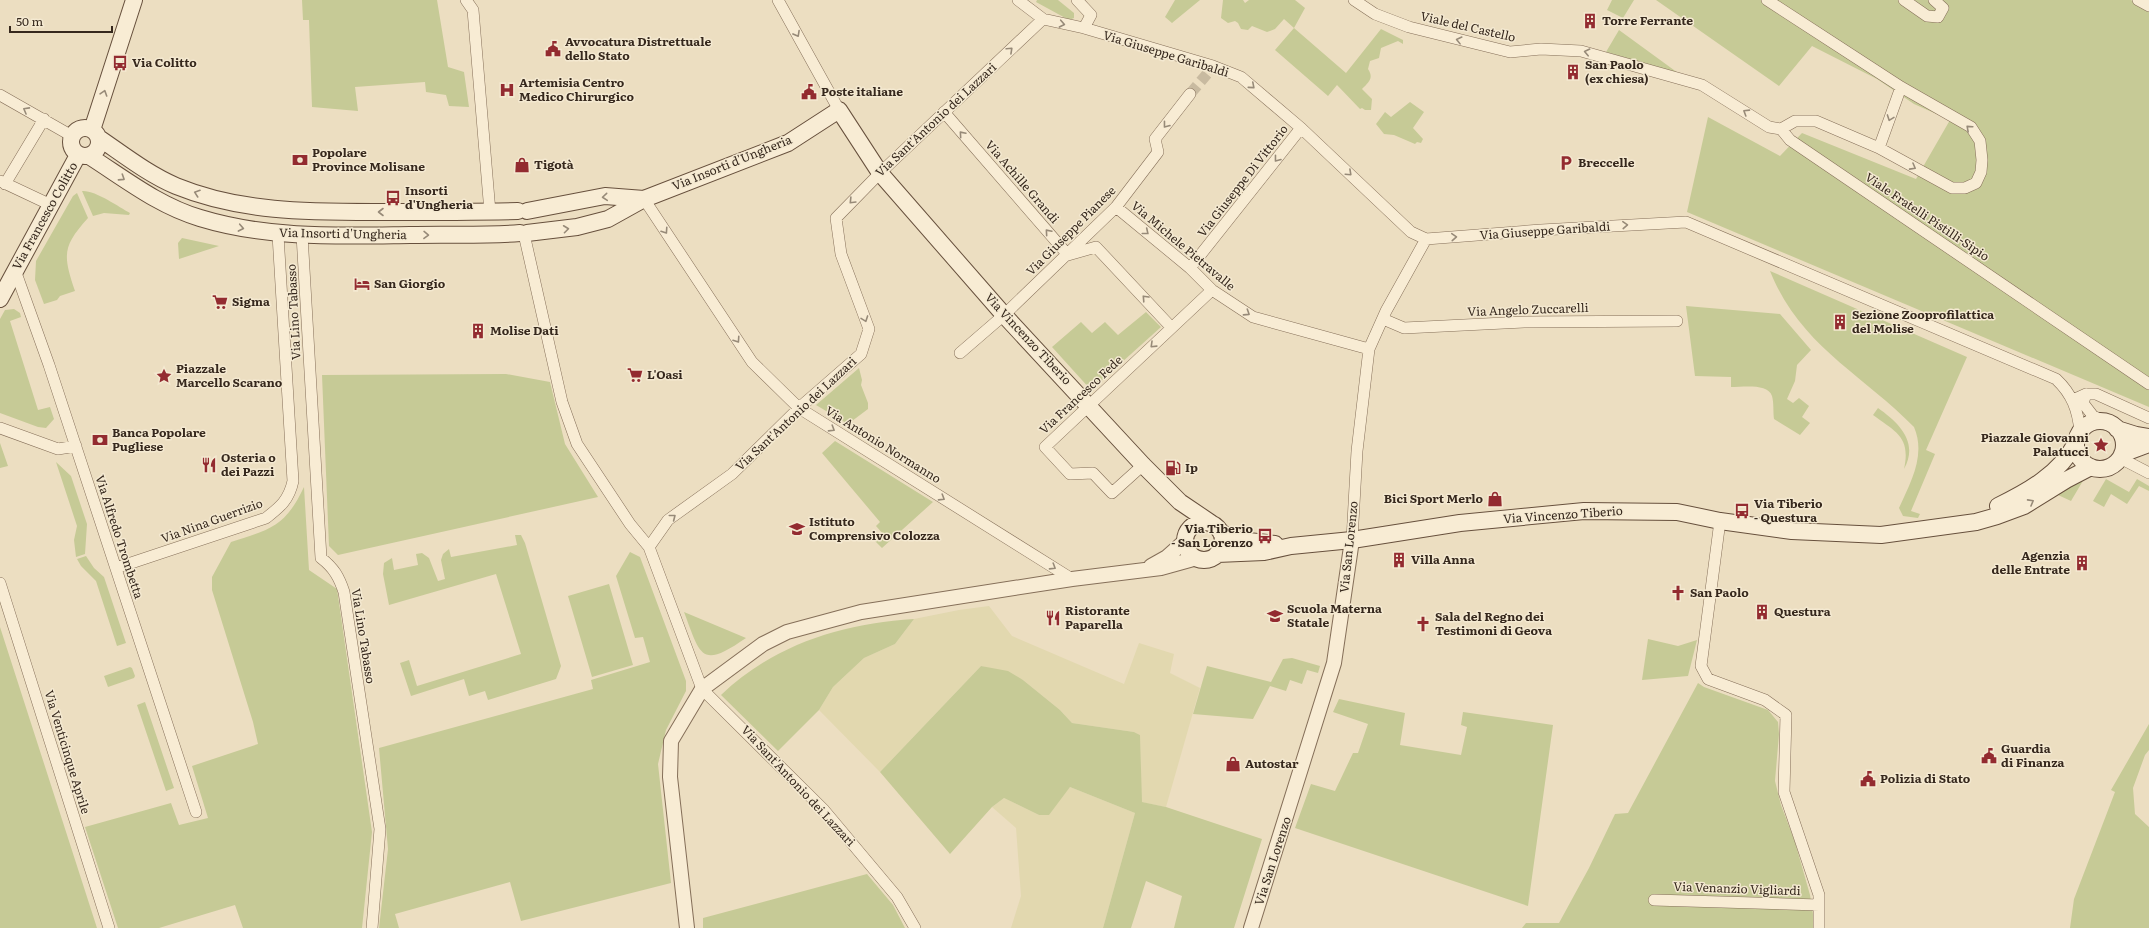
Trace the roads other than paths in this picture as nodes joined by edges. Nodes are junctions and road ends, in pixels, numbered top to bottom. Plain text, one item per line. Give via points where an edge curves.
1 (134, 0) edge
2 (466, 0) edge
3 (778, 0) edge
4 (1018, 0) edge
5 (1077, 0) edge
6 (1354, 0) edge
7 (1767, 0) edge
8 (1904, 0) edge
9 (1934, 0) edge
10 (2138, 0) edge
11 (2149, 6) edge
12 (1043, 19) junction
13 (1084, 28) junction
14 (1901, 87) junction
15 (1190, 94) tunnel mouth
16 (0, 95) edge
17 (839, 110) junction
18 (944, 112) junction
19 (44, 119) junction
20 (1301, 128) junction
21 (1781, 129) junction
22 (95, 134) junction
23 (72, 136) junction
24 (1879, 148) junction
25 (84, 156) junction
26 (880, 173) junction
27 (3, 182) edge
28 (644, 199) junction
29 (51, 205) junction
30 (1116, 207) junction
31 (522, 211) junction
32 (490, 212) junction
33 (523, 233) junction
34 (278, 234) junction
35 (302, 235) junction
36 (1426, 239) junction
37 (1068, 255) junction
38 (1190, 268) junction
39 (16, 270) junction
40 (1212, 290) junction
41 (0, 299) edge
42 (1004, 315) junction
43 (1383, 319) junction
44 (1677, 321) dead end
45 (1171, 327) junction
46 (1369, 349) junction
47 (960, 353) dead end
48 (2149, 384) edge
49 (2086, 394) junction
50 (2073, 400) junction
51 (1090, 406) junction
52 (800, 408) junction
53 (2149, 418) edge
54 (2112, 425) junction
55 (0, 428) edge
56 (2149, 437) edge
57 (2078, 438) junction
58 (2149, 444) edge
59 (76, 446) junction
60 (2121, 456) junction
61 (1143, 465) junction
62 (2091, 467) junction
63 (2149, 473) edge
64 (1180, 502) junction
65 (1720, 521) junction
66 (1954, 524) junction
67 (1216, 528) junction
68 (1186, 538) junction
69 (1352, 540) junction
70 (1290, 546) junction
71 (649, 547) junction
72 (1217, 554) junction
73 (1197, 558) junction
74 (116, 568) junction
75 (1149, 568) junction
76 (1072, 579) junction
77 (0, 583) edge
78 (702, 689) junction
79 (196, 812) dead end
80 (1654, 900) dead end
81 (1819, 904) junction
82 (109, 928) edge
83 (372, 928) edge
84 (687, 928) edge
85 (915, 928) edge
86 (1251, 928) edge
87 (1818, 928) edge

22 -> 1 main road
2 - 32 street via 473,10
3 -> 17 street
4 - 12 street, Via Giuseppe Garibaldi
5 - 13 street via 1091,15
21 -> 6 street, Viale del Castello via 1769,127 1702,84 1581,50 1541,49 1510,52 1409,27 1375,14
7 - 14 street
8 - 9 street via 1927,16 1938,17 1943,8
10 - 11 street
12 -> 13 street, Via Giuseppe Garibaldi
18 -> 12 street, Via Sant'Antonio dei Lazzari
13 -> 20 street, Via Giuseppe Garibaldi via 1210,70 1242,77
14 -> 24 street
24 -> 14 street via 1952,188 1965,188 1976,183 1981,172 1980,141 1971,127
15 -> 30 street, Via Giuseppe Pianese via 1155,139 1158,152
19 -> 16 street
17 - 26 main road, Via Vincenzo Tiberio
17 - 28 main road, Via Insorti d'Ungheria via 788,143
18 - 26 street, Via Sant'Antonio dei Lazzari
37 -> 18 street, Via Achille Grandi
19 - 23 street
19 - 27 street
20 -> 36 street, Via Giuseppe Garibaldi via 1411,232
20 -> 38 street, Via Giuseppe Di Vittorio
21 - 24 street via 1795,122 1816,121
21 - 48 street, Viale Fratelli Pistilli-Sipio via 1790,140
22 - 23 main road via 80,129
22 - 25 main road via 97,150
32 -> 22 main road, Via Insorti d'Ungheria via 318,212 254,207 199,194 175,185 133,162
23 - 25 main road via 71,147
25 - 29 main road, Via Francesco Colitto
25 -> 34 main road, Via Insorti d'Ungheria via 155,200 179,210 199,218
26 - 42 main road, Via Vincenzo Tiberio
26 -> 52 street, Via Sant'Antonio dei Lazzari via 836,218 841,254 869,329 861,354
27 - 29 street
28 -> 31 main road, Via Insorti d'Ungheria via 605,196
33 -> 28 main road, Via Insorti d'Ungheria via 577,227 608,219
28 -> 52 street, Via Antonio Normanno via 752,362
29 - 39 main road, Via Francesco Colitto
30 - 37 street, Via Giuseppe Pianese
30 -> 38 street, Via Michele Pietravalle
31 - 32 main road, Via Insorti d'Ungheria
31 - 33 main road via 511,221 513,229
35 -> 33 main road, Via Insorti d'Ungheria via 484,236
33 - 71 street via 562,402 578,444 630,524
34 - 35 main road, Via Insorti d'Ungheria
34 - 74 street, Via Nina Guerrizio via 293,481 290,493 283,506 266,518
35 - 83 street, Via Lino Tabasso via 321,558 339,577 344,592 380,829
36 - 43 street, Via San Lorenzo
36 -> 50 street, Via Giuseppe Garibaldi via 1686,222 2056,378
37 - 42 street, Via Giuseppe Pianese
45 -> 37 street via 1096,247
38 - 40 street, Via Michele Pietravalle
39 - 41 main road, Via Francesco Colitto
39 - 59 street, Via Alfredo Trombetta
40 - 45 street, Via Francesco Fede
40 -> 46 street, Via Michele Pietravalle via 1252,317
42 - 47 street, Via Giuseppe Pianese
42 - 51 main road, Via Vincenzo Tiberio
43 - 44 street, Via Angelo Zuccarelli via 1404,328 1524,322
43 - 46 street, Via San Lorenzo
45 -> 51 street, Via Francesco Fede
46 - 69 street, Via San Lorenzo via 1357,451
49 - 50 street
49 - 53 street via 2096,394
49 - 54 street via 2084,403 2089,412
50 - 57 street, Via Giuseppe Garibaldi via 2077,411
51 - 61 main road, Via Vincenzo Tiberio
51 - 61 street, Via Francesco Fede via 1045,447 1070,474 1093,473 1112,493
71 -> 52 street, Via Sant'Antonio dei Lazzari via 668,520 732,474
52 -> 76 street, Via Antonio Normanno
54 - 56 main road via 2136,435
54 - 57 main road via 2092,423
54 - 60 main road via 2123,440
55 - 59 street via 58,449
57 - 62 main road via 2080,458
57 - 66 main road, Via Vincenzo Tiberio via 2063,462 2038,484 1997,507
58 - 60 main road
59 - 74 street, Via Alfredo Trombetta
60 - 62 main road via 2109,467
60 - 63 street
61 - 64 main road, Via Vincenzo Tiberio
66 -> 62 main road, Via Vincenzo Tiberio via 1976,522 2024,506
64 - 67 main road, Via Vincenzo Tiberio
64 - 68 main road, Via Vincenzo Tiberio via 1185,513
65 - 66 main road, Via Vincenzo Tiberio via 1792,531 1869,535
65 - 69 main road, Via Vincenzo Tiberio via 1677,512 1584,511 1460,523
65 - 81 street, Via Venanzio Vigliardi via 1701,666 1708,679 1765,700 1786,715 1784,792 1819,896
67 - 68 main road via 1196,524
67 - 70 main road, Via Vincenzo Tiberio via 1240,540
67 - 72 main road via 1222,544
68 - 73 main road via 1188,552
68 - 75 street via 1167,556
69 - 70 main road, Via Vincenzo Tiberio
69 - 86 street, Via San Lorenzo via 1334,663
70 - 72 main road, Via Vincenzo Tiberio via 1264,552
71 - 78 street, Via Sant'Antonio dei Lazzari
72 - 73 main road via 1208,559
73 - 75 street via 1166,567
74 - 79 street, Via Alfredo Trombetta
75 - 76 street
76 - 78 street via 861,612 813,624 787,632 763,644
77 - 82 street, Via Venticinque Aprile
78 - 84 street via 671,741 670,784
78 - 85 street, Via Sant'Antonio dei Lazzari via 824,810 897,897
80 - 81 street, Via Venanzio Vigliardi
81 - 87 street, Via Venanzio Vigliardi

